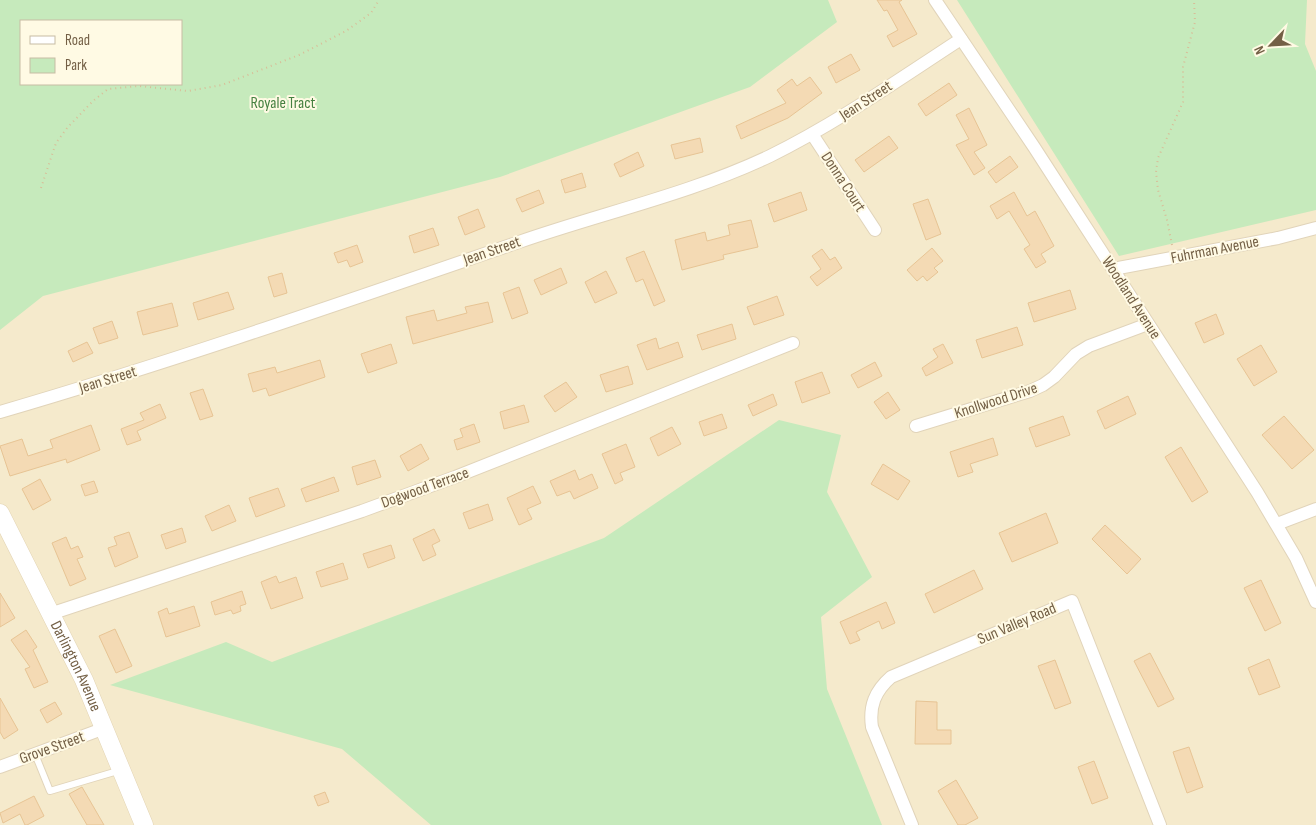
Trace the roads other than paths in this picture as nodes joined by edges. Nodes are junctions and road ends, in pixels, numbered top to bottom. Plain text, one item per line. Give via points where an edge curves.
1 (935, 0) edge
2 (961, 39) junction
3 (812, 134) junction
4 (1316, 228) edge
5 (874, 230) dead end
6 (1113, 269) junction
7 (1148, 324) junction
8 (793, 343) dead end
9 (0, 412) edge
10 (916, 426) dead end
11 (1316, 509) edge
12 (0, 513) edge
13 (1277, 524) junction
14 (1316, 602) edge
15 (50, 614) junction
16 (105, 728) junction
17 (35, 754) junction
18 (0, 767) edge
19 (122, 770) junction
20 (144, 825) edge
21 (912, 825) edge
22 (1160, 825) edge

1 - 2 street, Woodland Avenue
2 - 3 street, Jean Street
2 - 6 street, Woodland Avenue
3 - 5 street, Donna Court
3 - 9 street, Jean Street via 748,166 698,186 522,241 165,362
4 - 6 street, Fuhrman Avenue
6 - 7 street, Woodland Avenue
7 - 10 street, Knollwood Drive via 1089,346 1076,354 1054,377 1030,392
7 - 13 street, Woodland Avenue
8 - 15 street, Dogwood Terrace via 455,477
11 - 13 street
12 - 15 main road, Darlington Avenue
13 - 14 street, Woodland Avenue
15 - 16 main road, Darlington Avenue
16 - 17 street, Grove Street
16 - 19 main road, Darlington Avenue
17 - 18 street, Grove Street
17 - 19 lane via 50,791
19 - 20 main road, Darlington Avenue
21 - 22 street, Sun Valley Road via 872,727 872,705 882,684 1072,601

